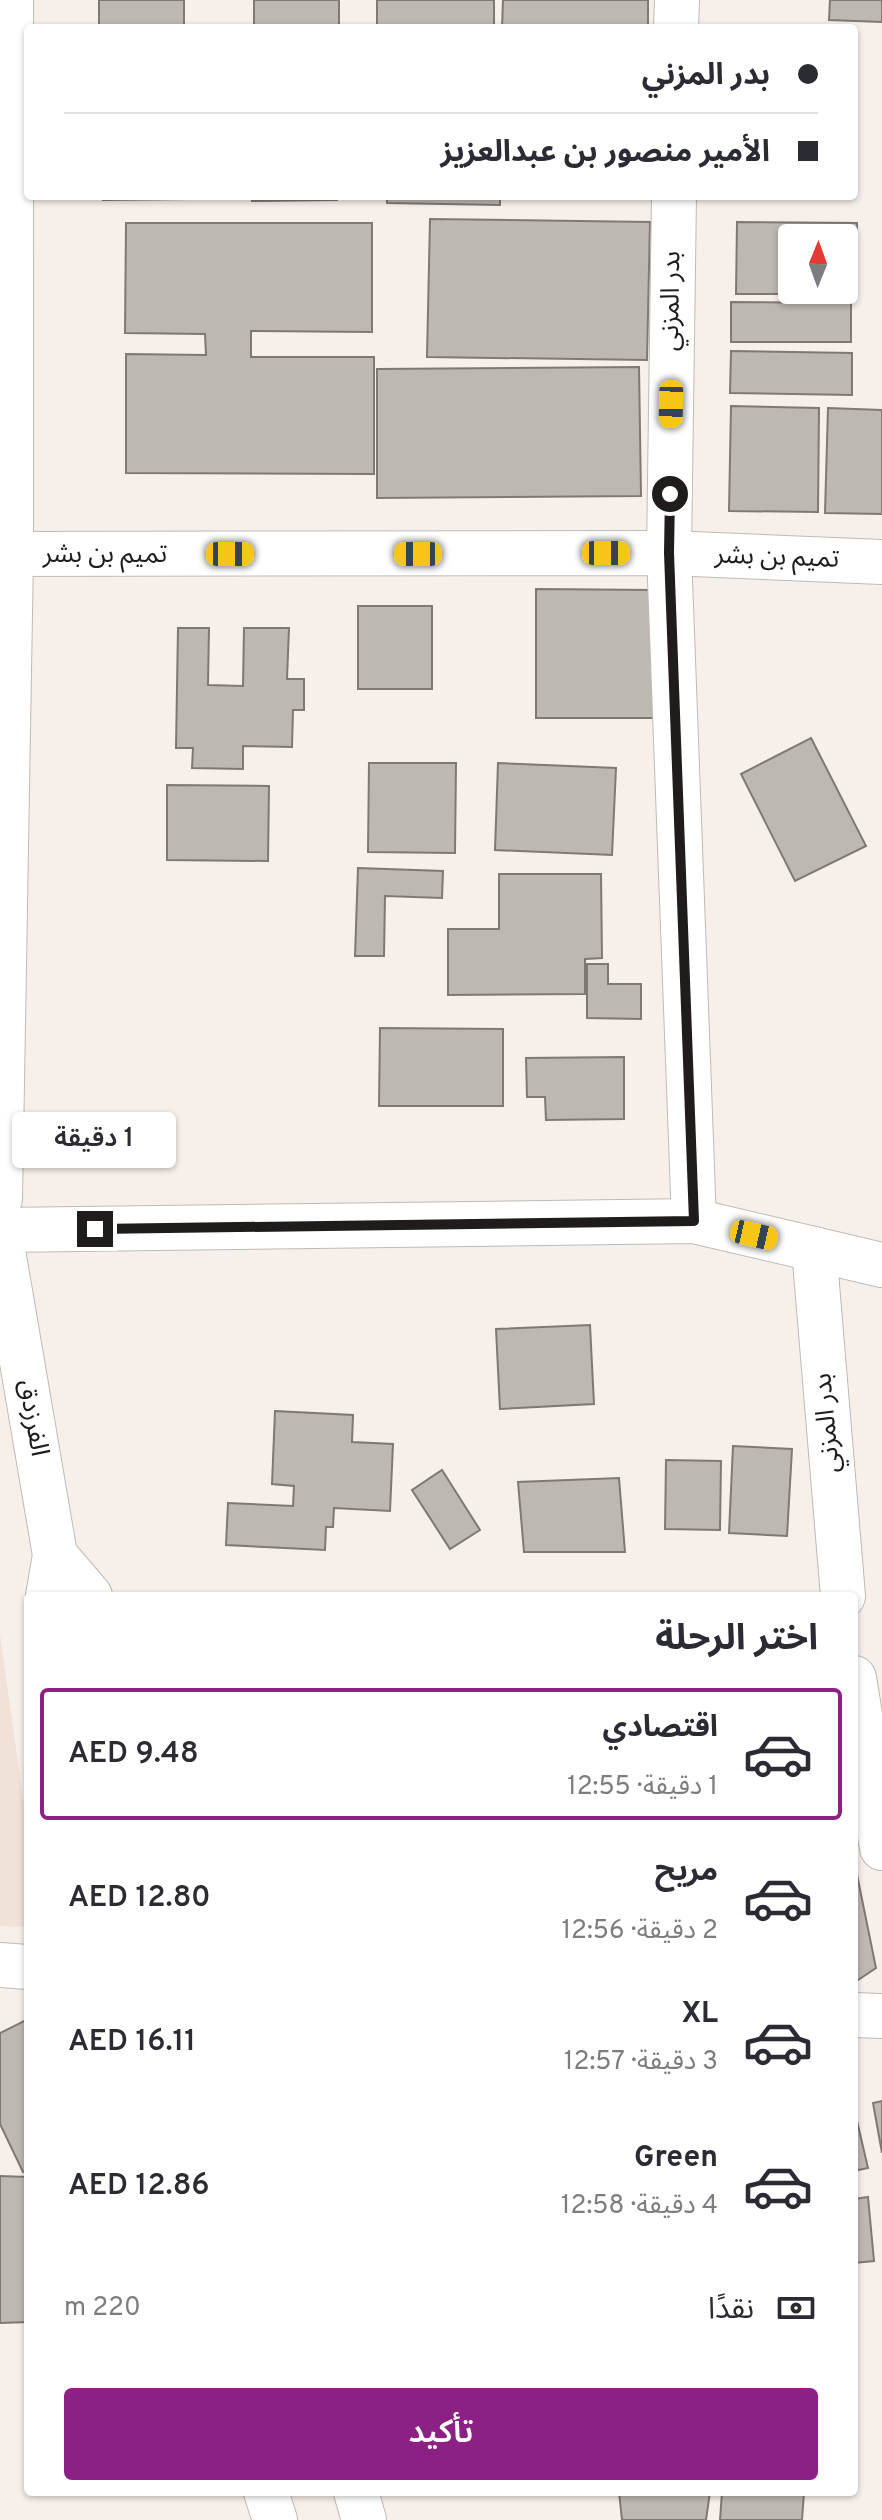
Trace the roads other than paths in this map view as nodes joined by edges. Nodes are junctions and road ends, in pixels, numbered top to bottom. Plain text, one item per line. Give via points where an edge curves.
1 (11, 0) edge
2 (677, 0) edge
3 (676, 24) edge
4 (674, 200) edge
5 (669, 553) junction
6 (6, 555) edge
7 (882, 562) edge
8 (0, 1199) edge
9 (694, 1221) junction
10 (0, 1232) edge
11 (814, 1249) junction
12 (882, 1265) edge
13 (52, 1576) edge
14 (82, 1592) edge
15 (843, 1592) edge
16 (858, 1702) edge
17 (882, 1848) edge
18 (0, 1965) edge
19 (24, 1967) edge
20 (858, 2015) edge
21 (882, 2016) edge
22 (267, 2496) edge
23 (357, 2496) edge
24 (275, 2520) edge
25 (364, 2520) edge

1 - 6 street
2 - 3 street
4 - 5 street, بدر المزني
5 - 6 street, تميم بن بشر
5 - 7 street, تميم بن بشر
5 - 9 street, بدر المزني
6 - 8 street
9 - 10 street
9 - 11 street
10 - 13 street, الفرزدق
11 - 12 street
11 - 15 street, بدر المزني
13 - 14 street, الفرزدق
16 - 17 street
18 - 19 street
20 - 21 street
22 - 24 street
23 - 25 street

